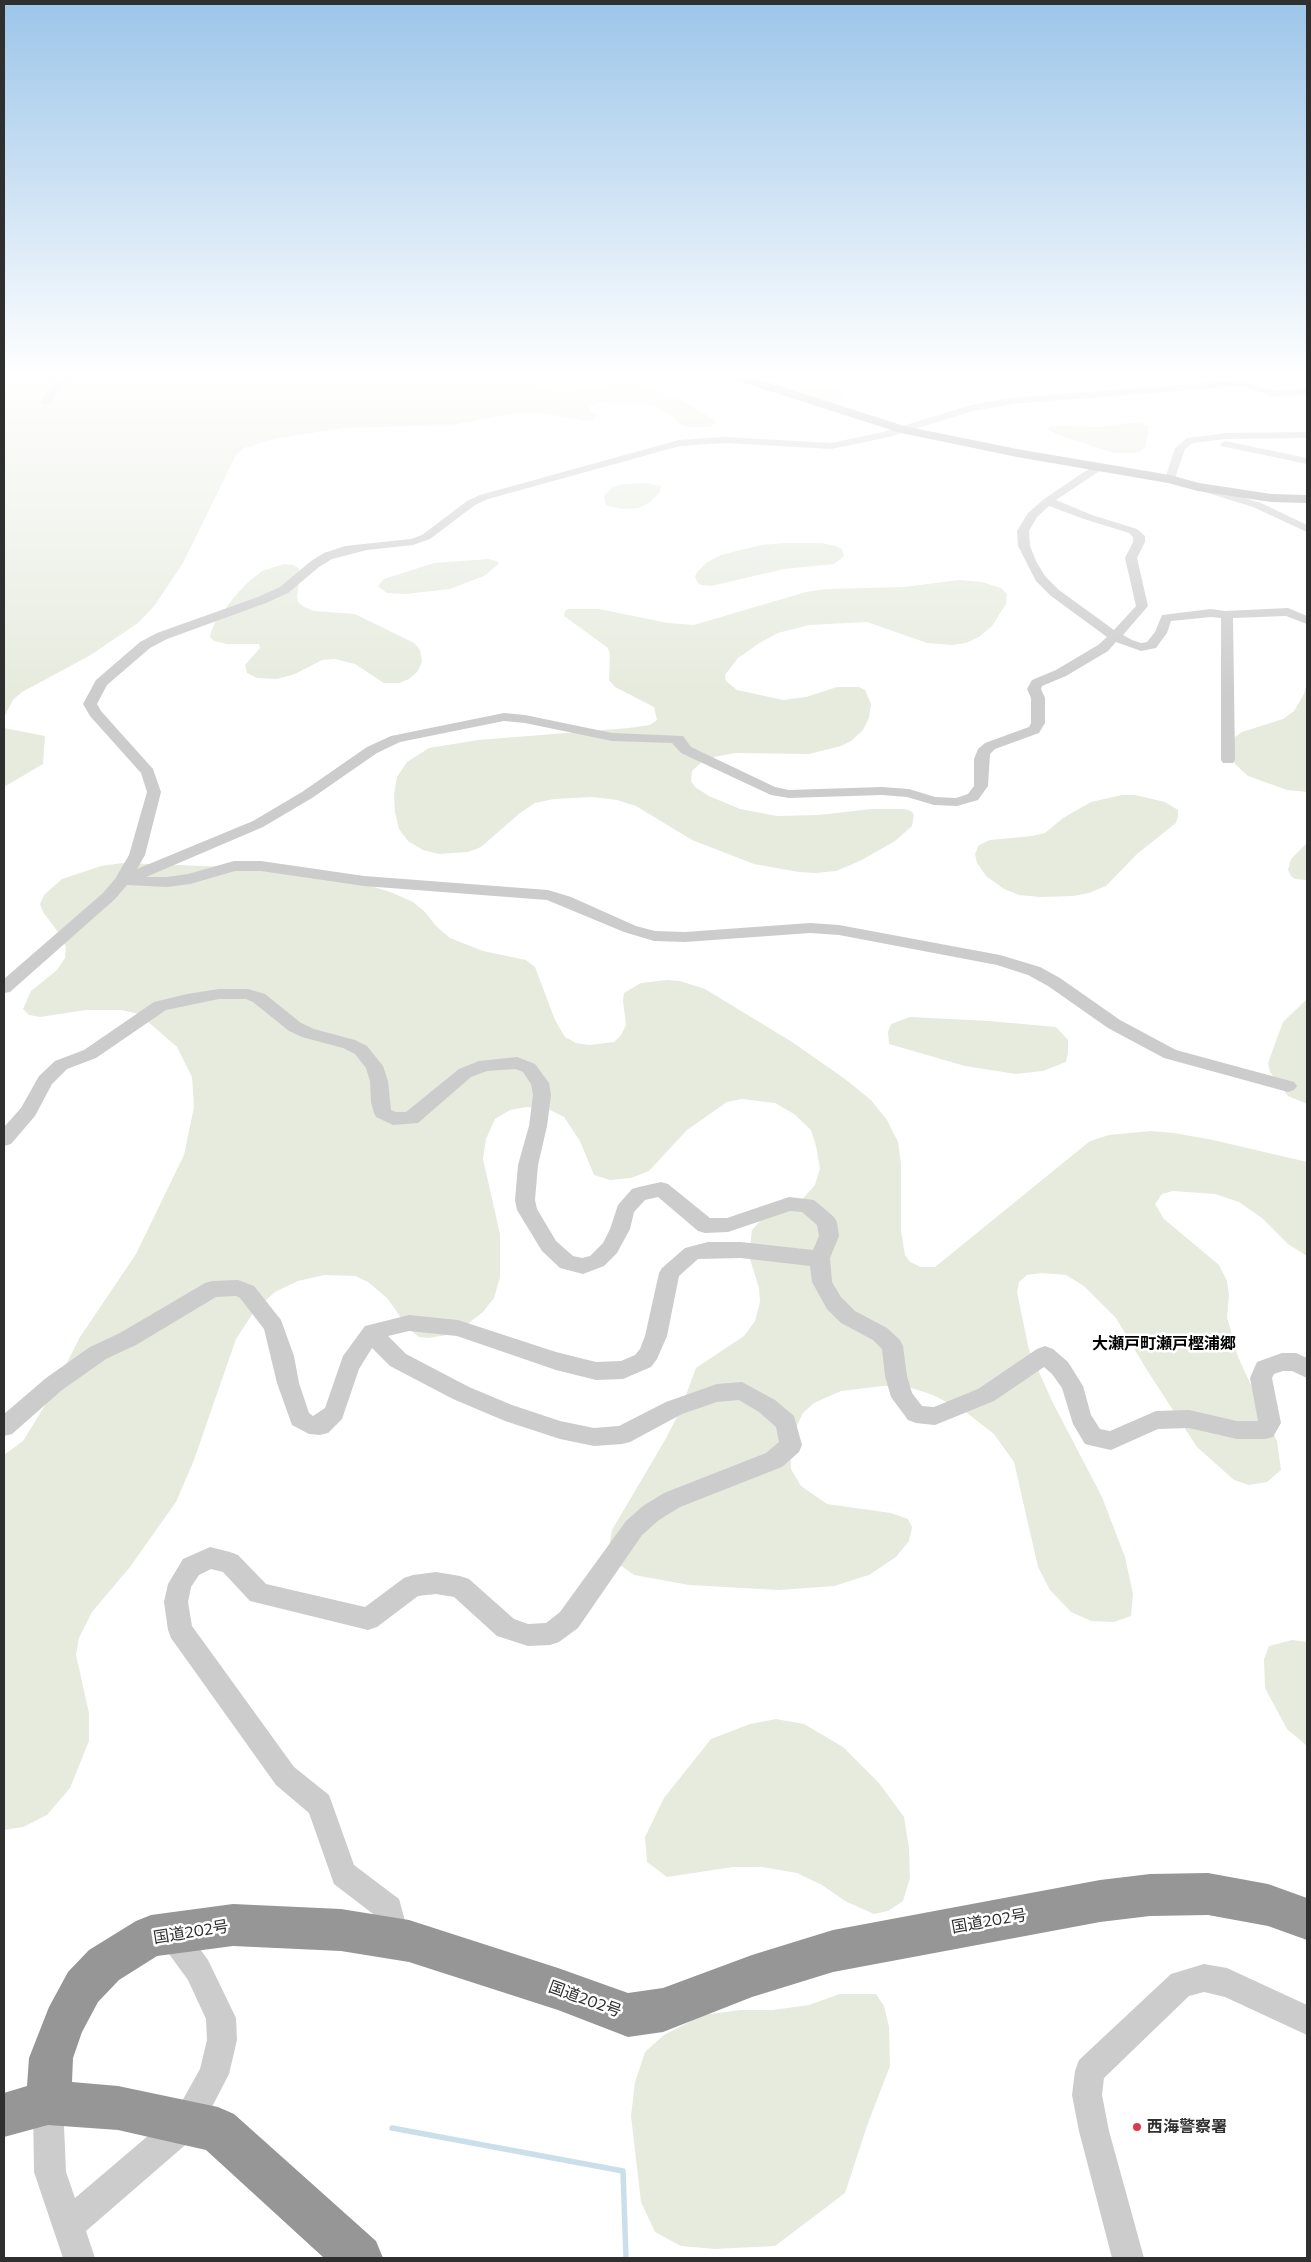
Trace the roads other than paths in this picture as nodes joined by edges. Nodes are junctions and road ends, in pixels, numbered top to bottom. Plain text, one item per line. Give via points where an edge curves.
1 (531, 484) edge
2 (1074, 484) edge
3 (1188, 484) edge
4 (1198, 486) junction
5 (1307, 499) edge
6 (1048, 501) junction
7 (1307, 529) edge
8 (1225, 615) junction
9 (1307, 620) edge
10 (1114, 635) junction
11 (1228, 760) dead end
12 (122, 881) junction
13 (4, 988) edge
14 (1288, 1086) dead end
15 (4, 1139) edge
16 (820, 1258) junction
17 (372, 1332) junction
18 (1307, 1369) edge
19 (4, 1426) edge
20 (1307, 1919) edge
21 (171, 1933) junction
22 (396, 1939) junction
23 (1307, 2020) edge
24 (48, 2103) junction
25 (4, 2115) edge
26 (187, 2123) junction
27 (68, 2225) junction
28 (79, 2258) edge
29 (359, 2258) edge
30 (1128, 2258) edge

1 - 12 street via 471,503 426,537 413,542 344,550 316,564 284,590 170,633 145,646 101,684 90,704 148,772 154,792 137,855
2 - 6 street
3 - 4 main road
4 - 5 main road via 1271,498
4 - 7 street via 1257,505
6 - 10 street via 1032,515 1023,531 1030,561 1054,593
6 - 10 street via 1133,531 1139,536 1131,558 1142,606
8 - 9 street via 1288,612
8 - 10 street via 1210,613 1166,618 1161,633 1151,645 1140,647
8 - 11 street
10 - 12 street via 1103,648 1037,683 1034,689 1038,698 1038,723 1034,730 990,746 981,760 981,786 973,797 957,802 882,791 789,794 771,791 686,750 678,739 612,737 525,719 488,719 396,739 372,750 258,824
12 - 13 street
12 - 14 street via 167,882 234,866 260,866 364,881 548,895 654,936 685,937 810,928 839,930 1000,960 1034,971 1114,1024 1170,1054
15 - 16 street via 28,1112 45,1080 61,1065 90,1054 160,1006 219,994 248,994 259,998 295,1027 361,1050 374,1066 383,1113 393,1119 410,1118 465,1074 485,1065 516,1063 529,1068 540,1083 542,1095 528,1165 525,1200 527,1210 549,1246 567,1263 584,1266 598,1261 610,1248 626,1210 639,1194 661,1190 705,1226 728,1225 788,1204 807,1205 827,1222 828,1236
16 - 17 street via 741,1250 692,1253 670,1272 656,1336 649,1353 643,1361 623,1370 596,1372 458,1328 409,1323
16 - 18 street via 822,1282 834,1303 848,1317 880,1334 892,1346 902,1398 916,1414 935,1416 986,1395 1045,1355 1060,1368 1072,1386 1081,1418 1093,1437 1111,1441 1156,1420 1189,1419 1237,1430 1265,1430 1270,1423 1261,1378 1265,1368 1282,1362 1296,1362
17 - 19 street via 354,1356 334,1413 320,1426 309,1425 300,1419 274,1326 247,1292 238,1288 212,1289 98,1353 54,1384
17 - 22 street via 398,1360 461,1393 560,1430 594,1437 622,1435 674,1408 717,1393 742,1391 786,1423 792,1445 774,1460 672,1500 651,1513 634,1528 569,1620 550,1634 528,1635 506,1628 460,1587 436,1583 413,1586 368,1619 259,1593 230,1562 210,1558 191,1568 180,1584 176,1602 180,1630 285,1776 319,1804 344,1874 389,1909
20 - 22 highway, 国道202号 via 1268,1905 1208,1894 1150,1895 1100,1901 833,1951 752,1976 663,2010 628,2015 558,1989
21 - 22 highway, 国道202号 via 233,1925 341,1930
21 - 24 highway, 国道202号 via 151,1936 104,1965 83,1986 64,2022 51,2058
21 - 26 street via 198,1970 220,2018 222,2040 214,2074
23 - 30 street via 1227,1983 1204,1978 1181,1984 1090,2071 1086,2095
24 - 25 highway
24 - 26 highway via 118,2108
24 - 27 street via 50,2172
26 - 27 street
26 - 29 highway via 218,2130
27 - 28 street

